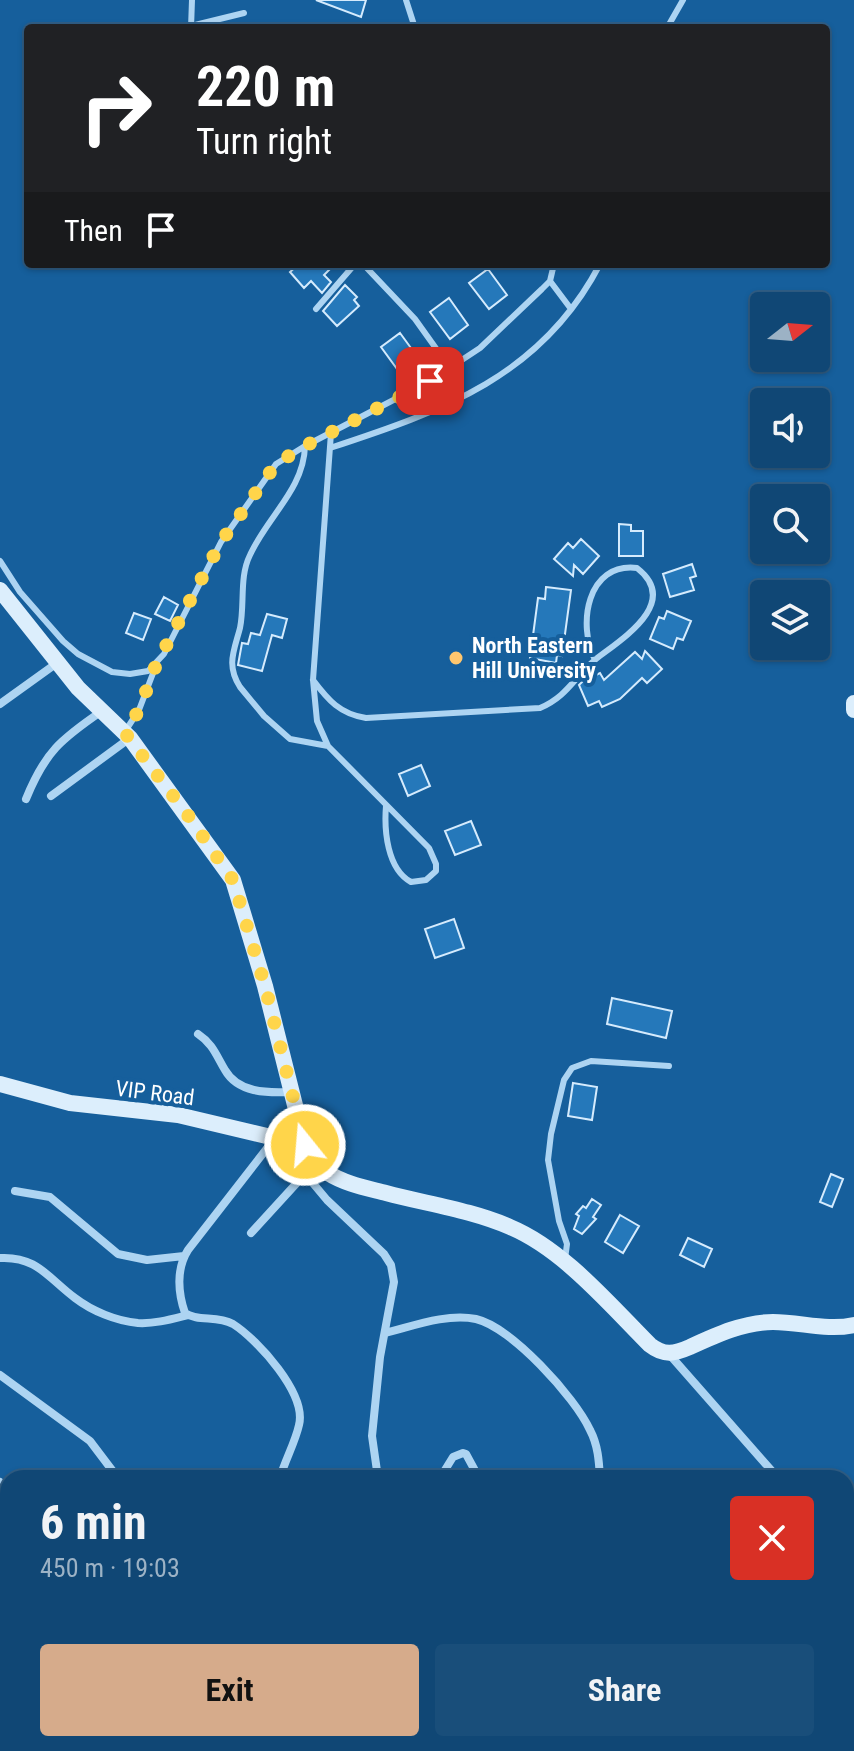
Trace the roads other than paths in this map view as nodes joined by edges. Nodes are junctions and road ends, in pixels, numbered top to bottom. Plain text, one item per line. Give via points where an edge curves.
1 (192, 0) edge
2 (406, 0) edge
3 (683, 0) edge
4 (244, 13) dead end
5 (191, 24) edge
6 (202, 24) edge
7 (414, 24) edge
8 (669, 24) edge
9 (352, 268) edge
10 (367, 268) edge
11 (553, 268) edge
12 (597, 268) edge
13 (550, 281) junction
14 (316, 309) dead end
15 (571, 309) junction
16 (450, 368) junction
17 (331, 433) junction
18 (305, 446) junction
19 (330, 448) junction
20 (0, 561) edge
21 (0, 590) edge
22 (595, 660) junction
23 (57, 663) junction
24 (156, 665) junction
25 (313, 680) junction
26 (854, 703) edge
27 (0, 704) edge
28 (854, 710) edge
29 (102, 711) junction
30 (127, 736) junction
31 (328, 746) junction
32 (51, 796) dead end
33 (26, 799) dead end
34 (386, 806) junction
35 (198, 1034) dead end
36 (669, 1066) dead end
37 (0, 1084) edge
38 (290, 1092) junction
39 (275, 1138) junction
40 (305, 1145) junction
41 (305, 1174) junction
42 (15, 1191) dead end
43 (251, 1233) dead end
44 (184, 1256) junction
45 (0, 1258) edge
46 (565, 1262) junction
47 (188, 1315) junction
48 (854, 1325) edge
49 (385, 1333) junction
50 (669, 1354) junction
51 (0, 1375) edge
52 (112, 1470) edge
53 (283, 1470) edge
54 (377, 1470) edge
55 (445, 1470) edge
56 (475, 1470) edge
57 (599, 1470) edge
58 (771, 1470) edge

1 - 5 lane
2 - 7 lane
3 - 8 lane
4 - 6 lane
9 - 14 lane
10 - 16 lane via 415,319
11 - 13 lane
12 - 15 lane
13 - 15 lane
13 - 16 lane via 480,348
15 - 19 lane via 540,345 460,401
16 - 17 lane
17 - 18 lane
17 - 19 lane
18 - 24 lane via 276,464 262,481 221,542
18 - 31 lane via 299,478 249,556 242,618 230,661 240,687 281,732 299,743
19 - 25 lane
20 - 24 lane via 49,626 86,660 121,674
21 - 23 street
22 - 22 lane via 627,638 650,607 649,582 637,568 614,571 591,596 586,630
22 - 25 lane via 562,697 540,708 478,713 356,717 328,701
23 - 27 street
23 - 29 street
24 - 30 lane
25 - 31 lane via 317,721
26 - 28 street
29 - 30 street
29 - 33 street via 46,758
30 - 32 street
30 - 38 street via 233,880
31 - 34 lane
34 - 34 lane via 433,856 436,871 426,880 411,882 397,869 386,832
35 - 38 street via 210,1042 239,1084 262,1093
36 - 46 lane via 591,1061 572,1068 564,1080 548,1160 567,1244
37 - 39 street, VIP Road via 70,1103 178,1115
38 - 40 street
39 - 40 street, VIP Road
39 - 41 street
39 - 44 street
40 - 46 street via 318,1164 344,1181 494,1221 527,1235
41 - 43 street
41 - 49 street via 391,1265 394,1282
42 - 44 street via 50,1197 118,1254 147,1260
44 - 47 street via 179,1290
45 - 47 street via 30,1262 78,1300 129,1322
46 - 50 street via 650,1345
47 - 53 street via 232,1324 294,1391 299,1426
48 - 50 street via 756,1323
49 - 54 street via 372,1436
49 - 57 street via 453,1318 477,1319 501,1332 545,1370 587,1422
50 - 58 street
51 - 52 street via 90,1441
55 - 56 street via 463,1453

